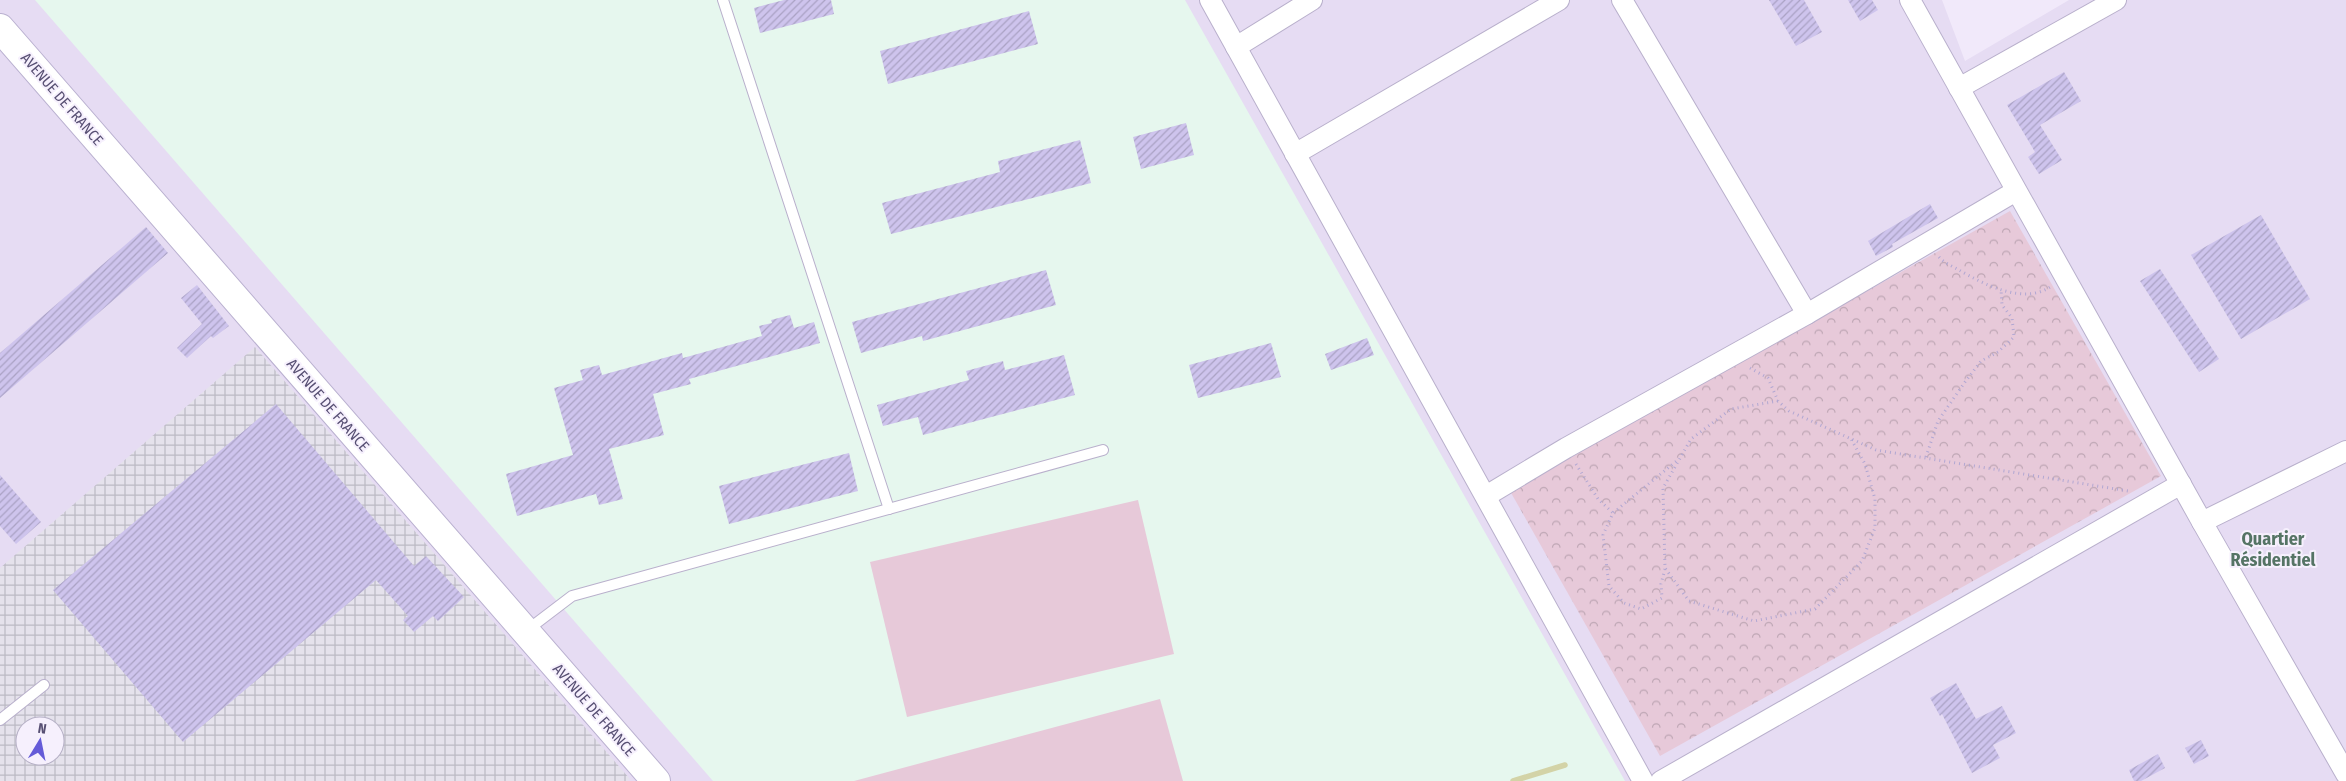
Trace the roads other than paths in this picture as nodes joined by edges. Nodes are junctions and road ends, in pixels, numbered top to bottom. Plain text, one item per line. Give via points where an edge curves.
1 (723, 0) edge
2 (1210, 0) edge
3 (1312, 0) edge
4 (1559, 0) edge
5 (1622, 0) edge
6 (1910, 0) edge
7 (2116, 0) edge
8 (0, 28) edge
9 (1236, 47) junction
10 (1958, 88) junction
11 (1295, 154) junction
12 (2016, 191) junction
13 (1807, 314) junction
14 (1103, 450) dead end
15 (2346, 451) edge
16 (2181, 484) junction
17 (1486, 496) junction
18 (889, 509) junction
19 (2202, 522) junction
20 (526, 631) junction
21 (44, 686) dead end
22 (0, 720) edge
23 (2346, 774) edge
24 (653, 780) edge
25 (1643, 781) edge
26 (1661, 781) edge

1 - 18 lane
2 - 9 street
3 - 9 street
4 - 11 street
5 - 13 street
6 - 10 street
7 - 10 street
8 - 20 main road, AVENUE DE FRANCE
9 - 11 street
10 - 12 street
11 - 17 street
12 - 13 street
12 - 16 street
13 - 17 street
14 - 18 lane
15 - 19 street
16 - 19 street
16 - 26 street
17 - 25 street
18 - 20 lane via 572,596
19 - 23 street
20 - 24 main road, AVENUE DE FRANCE
21 - 22 lane

